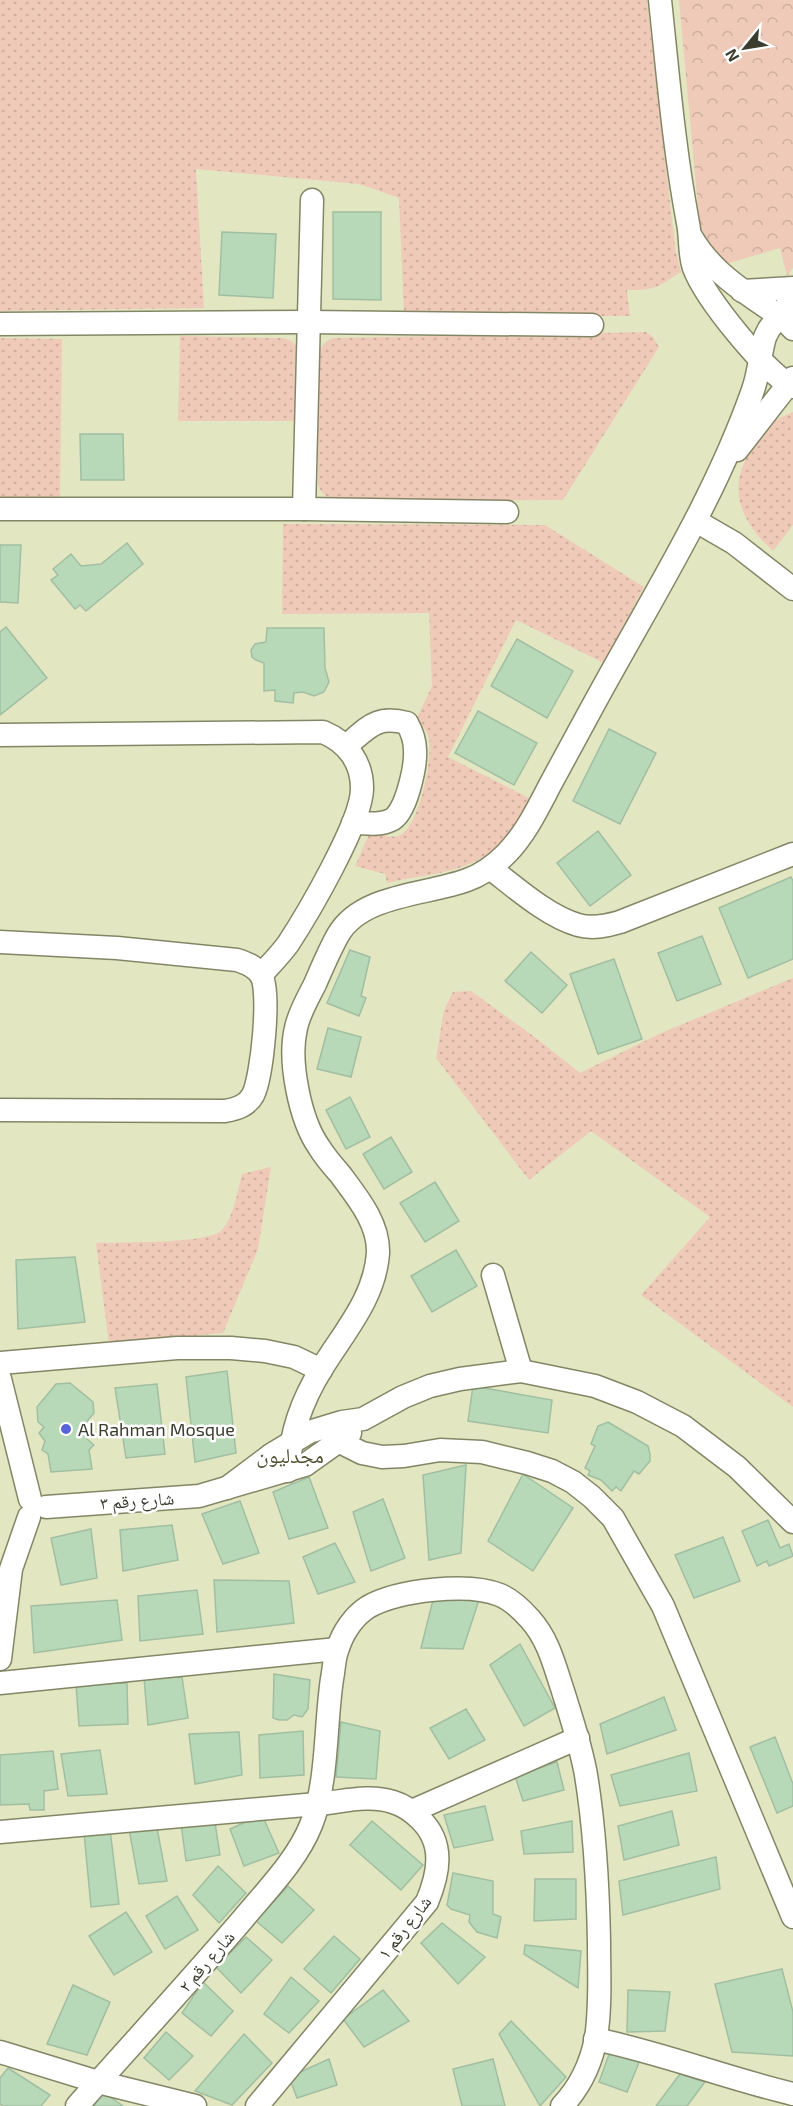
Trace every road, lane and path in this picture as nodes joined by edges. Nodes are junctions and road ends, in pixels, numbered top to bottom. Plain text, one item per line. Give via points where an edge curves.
1 (660, 0) edge
2 (312, 200) dead end
3 (690, 234) junction
4 (793, 288) edge
5 (742, 291) junction
6 (793, 298) edge
7 (308, 322) junction
8 (786, 322) edge
9 (0, 324) edge
10 (592, 326) dead end
11 (760, 359) junction
12 (792, 383) edge
13 (721, 470) junction
14 (0, 509) edge
15 (304, 509) junction
16 (507, 512) dead end
17 (696, 521) junction
18 (793, 589) edge
19 (0, 735) edge
20 (346, 746) junction
21 (353, 823) junction
22 (793, 854) edge
23 (490, 868) junction
24 (0, 942) edge
25 (261, 975) junction
26 (0, 1110) edge
27 (493, 1275) dead end
28 (0, 1363) edge
29 (321, 1370) junction
30 (521, 1371) junction
31 (0, 1379) edge
32 (363, 1419) junction
33 (340, 1442) junction
34 (290, 1443) junction
35 (288, 1471) junction
36 (227, 1488) junction
37 (35, 1508) junction
38 (786, 1516) edge
39 (793, 1538) edge
40 (1, 1644) edge
41 (337, 1649) junction
42 (0, 1683) edge
43 (578, 1737) junction
44 (318, 1804) junction
45 (412, 1811) junction
46 (0, 1832) edge
47 (786, 1871) edge
48 (793, 1917) edge
49 (596, 2039) junction
50 (0, 2052) edge
51 (98, 2082) junction
52 (793, 2094) edge
53 (77, 2106) edge
54 (195, 2106) edge
55 (257, 2106) edge
56 (562, 2106) edge

1 - 3 street via 678,174
2 - 7 street
3 - 5 street via 707,261
3 - 11 street via 690,252 698,277
4 - 5 street
5 - 8 street
6 - 8 street
7 - 9 street
7 - 10 street
7 - 15 street
8 - 11 street via 765,337
11 - 12 street
11 - 13 street via 753,391
12 - 13 street
13 - 17 street
14 - 15 street
15 - 16 street
17 - 18 street via 734,543
17 - 23 street via 535,814 508,852
19 - 20 street via 323,732
20 - 21 street via 361,774 363,790
20 - 21 street via 385,719 407,723 416,748 415,767 400,812 393,820 379,824
21 - 25 street via 308,911 287,945
22 - 23 street via 600,927 578,925 548,910
23 - 29 street via 468,880 364,909 351,918 340,932 296,1029 297,1086 307,1121 317,1145 369,1216 378,1251 365,1299
24 - 25 street via 237,960
25 - 26 street via 266,995 260,1072 254,1094 243,1106 225,1111
27 - 30 street
28 - 29 street via 177,1347 231,1348 294,1356
29 - 34 street via 299,1414
30 - 32 street via 429,1386
30 - 38 street via 595,1386 684,1426 737,1467
31 - 37 street
32 - 33 street, شارع رقم ٣
32 - 34 street via 327,1425
33 - 35 street, شارع رقم ٣ via 305,1465
33 - 47 street via 382,1457 440,1450 482,1452 552,1471 592,1497 612,1518 663,1606
34 - 35 street
34 - 36 street
35 - 36 street, شارع رقم ٣
36 - 37 street, شارع رقم ٣ via 199,1496
37 - 40 street via 11,1569
38 - 39 street
41 - 42 street
41 - 43 street, شارع رقم ٢ via 356,1617 384,1601 438,1588 500,1595 518,1606 548,1645
41 - 44 street, شارع رقم ٢
43 - 45 street
43 - 49 street, شارع رقم ٢ via 586,1774 598,1916
44 - 45 street, شارع رقم ١ via 373,1798
44 - 46 street, شارع رقم ١
44 - 51 street, شارع رقم ٢ via 301,1846 269,1888
45 - 55 street, شارع رقم ١ via 428,1826 438,1852 438,1867 427,1902
47 - 48 street
49 - 52 street
49 - 56 street, شارع رقم ٢ via 586,2071
50 - 51 street
51 - 53 street, شارع رقم ٢
51 - 54 street

